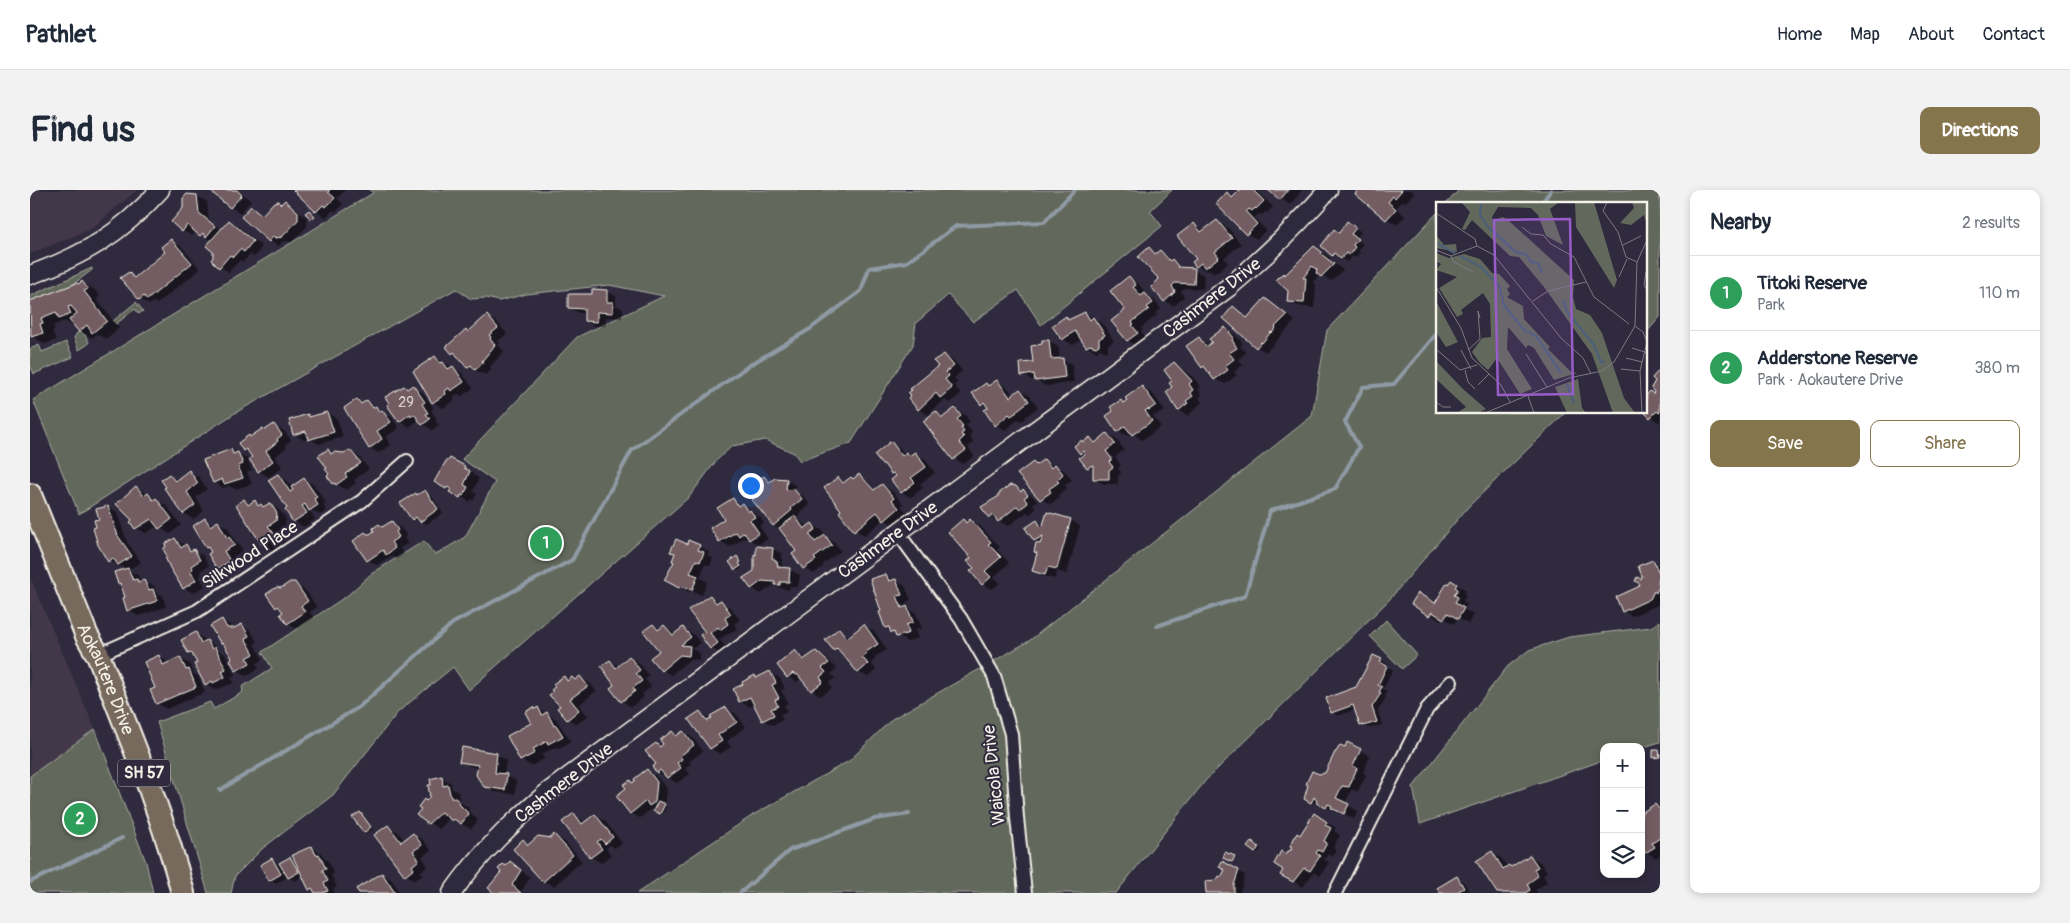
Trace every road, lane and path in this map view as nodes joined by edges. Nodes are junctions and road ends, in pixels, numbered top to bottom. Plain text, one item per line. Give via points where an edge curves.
1 (160, 190) edge
2 (1328, 190) edge
3 (30, 275) edge
4 (407, 461) dead end
5 (30, 495) edge
6 (898, 533) junction
7 (98, 655) junction
8 (1451, 682) dead end
9 (183, 893) edge
10 (452, 893) edge
11 (1025, 893) edge
12 (1335, 893) edge

1 - 3 street via 124,226 92,249
2 - 6 street, Cashmere Drive via 1298,225 1229,287
4 - 7 street, Silkwood Place via 362,501 197,611
5 - 7 highway, Aokautere Drive / SH 57 via 87,636
6 - 10 street, Cashmere Drive via 548,792 502,832
6 - 11 street, Waicola Drive via 961,619 994,676 1011,734
7 - 9 highway, Aokautere Drive / SH 57 via 150,788
8 - 12 street via 1427,709

